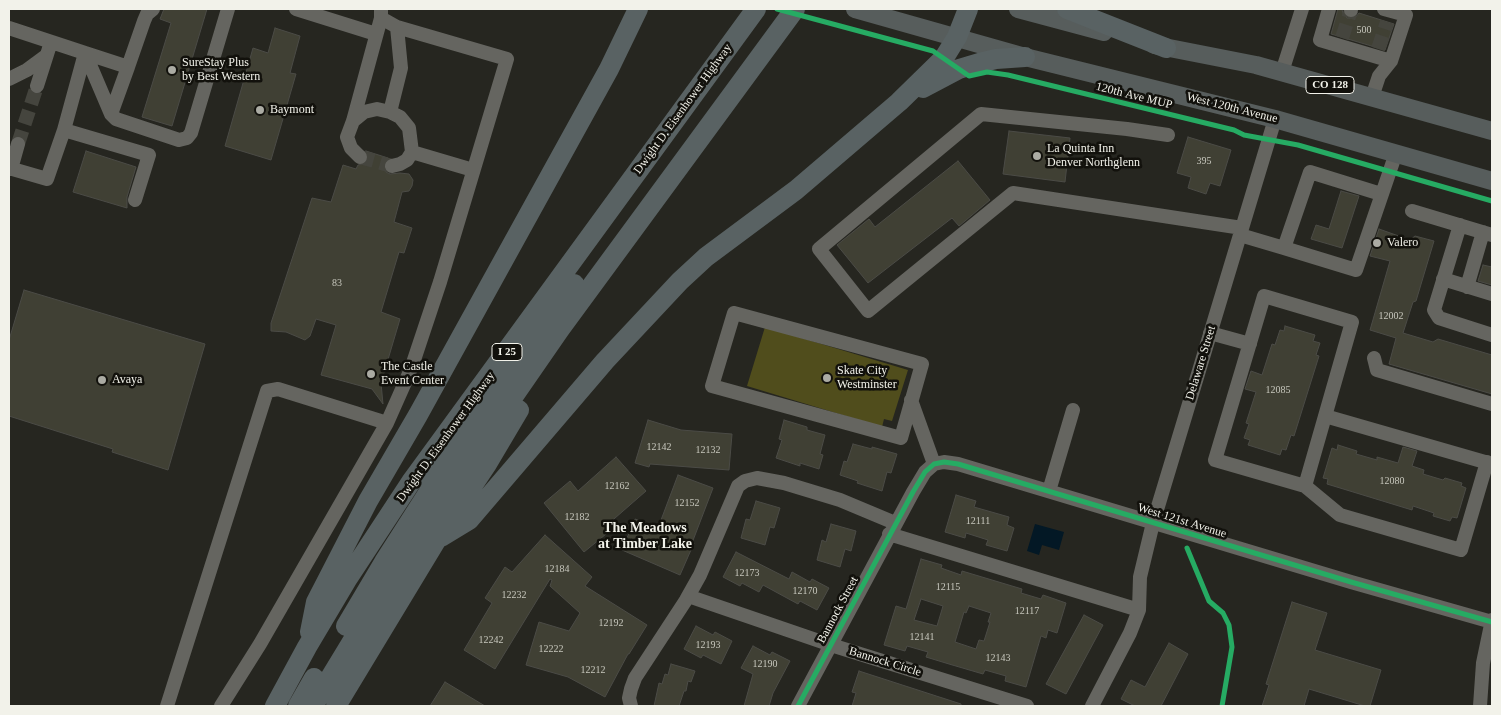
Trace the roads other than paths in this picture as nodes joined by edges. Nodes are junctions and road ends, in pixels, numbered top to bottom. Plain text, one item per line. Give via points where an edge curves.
1 (153, 9) edge
2 (228, 9) edge
3 (296, 9) edge
4 (627, 9) edge
5 (638, 9) edge
6 (756, 9) edge
7 (768, 9) edge
8 (795, 9) edge
9 (808, 9) edge
10 (855, 9) edge
11 (968, 9) edge
12 (1018, 9) edge
13 (1067, 9) edge
14 (1302, 9) edge
15 (1329, 9) edge
16 (1405, 12) edge
17 (381, 13) edge
18 (1387, 14) edge
19 (397, 27) junction
20 (9, 28) edge
21 (376, 34) junction
22 (624, 37) junction
23 (957, 37) junction
24 (51, 42) junction
25 (1166, 48) junction
26 (86, 53) junction
27 (46, 56) junction
28 (1025, 57) junction
29 (1391, 61) junction
30 (128, 67) junction
31 (1282, 72) junction
32 (9, 79) edge
33 (37, 86) tunnel mouth
34 (1372, 97) junction
35 (899, 102) junction
36 (390, 112) junction
37 (111, 114) junction
38 (1275, 119) junction
39 (353, 121) junction
40 (64, 130) junction
41 (1492, 131) edge
42 (156, 132) junction
43 (1168, 135) dead end
44 (18, 144) tunnel mouth
45 (412, 152) junction
46 (1396, 153) junction
47 (149, 155) junction
48 (360, 156) tunnel mouth
49 (392, 166) dead end
50 (10, 168) edge
51 (473, 170) junction
52 (1492, 181) edge
53 (1381, 194) junction
54 (135, 200) dead end
55 (1412, 211) dead end
56 (1460, 225) junction
57 (1241, 231) junction
58 (1488, 234) edge
59 (1284, 248) junction
60 (1443, 280) junction
61 (1467, 287) junction
62 (1492, 294) edge
63 (1210, 333) junction
64 (1492, 334) edge
65 (1250, 344) junction
66 (1374, 358) dead end
67 (911, 400) junction
68 (1492, 404) edge
69 (1073, 410) dead end
70 (1325, 416) junction
71 (387, 423) junction
72 (1490, 463) edge
73 (934, 464) junction
74 (1305, 486) junction
75 (1048, 491) junction
76 (1153, 522) junction
77 (892, 528) junction
78 (437, 539) junction
79 (688, 596) junction
80 (1139, 610) junction
81 (1492, 621) edge
82 (831, 645) junction
83 (307, 647) junction
84 (1487, 689) edge
85 (167, 706) edge
86 (221, 706) edge
87 (275, 706) edge
88 (298, 706) edge
89 (313, 706) edge
90 (336, 706) edge
91 (631, 706) edge
92 (798, 706) edge
93 (1027, 706) edge
94 (1092, 706) edge
95 (1480, 706) edge

1 - 30 street via 147,14
2 - 42 street via 191,133 179,140
3 - 21 street
4 - 22 highway
5 - 22 highway
6 - 83 highway, Dwight D. Eisenhower Highway / I 25 via 412,482
7 - 88 highway via 457,448
8 - 89 highway via 560,329 412,543
9 - 78 highway via 536,381 487,464
10 - 23 main road, West 120th Avenue
11 - 23 highway
12 - 25 main road, CO 128
13 - 25 highway
14 - 31 street
15 - 29 street via 1320,40 1341,42 1377,53
16 - 18 street
16 - 29 street
17 - 19 street
17 - 21 street
19 - 36 street via 401,68
19 - 51 street via 507,59
20 - 24 street
21 - 39 street
22 - 83 highway via 368,501 316,602
23 - 28 main road, West 120th Avenue
23 - 35 highway via 944,58
24 - 26 street
24 - 27 street
25 - 31 main road, CO 128
26 - 30 street
26 - 37 street
26 - 40 street
27 - 32 street
27 - 33 street
28 - 35 highway via 996,59 959,69
28 - 38 main road, West 120th Avenue
29 - 34 street via 1379,76
30 - 37 street
31 - 34 main road, CO 128
34 - 41 main road, CO 128
35 - 78 highway via 796,190 706,257 680,281 605,361 469,520
36 - 39 street via 376,109 364,112
36 - 45 street via 400,117 409,128
37 - 42 street via 124,123
38 - 46 main road, West 120th Avenue
38 - 57 street, Delaware Street
39 - 48 street via 347,137 351,148
40 - 47 street
40 - 50 street via 46,179
42 - 47 street
43 - 57 street via 981,114 819,249 868,311 1013,194
44 - 50 street
45 - 49 street via 408,160
45 - 51 street
46 - 52 main road, West 120th Avenue
46 - 53 street
47 - 54 street
51 - 71 street via 420,343
53 - 59 street via 1310,172
53 - 59 street via 1356,270
55 - 56 street
56 - 58 street
56 - 60 street
57 - 59 street
57 - 63 street, Delaware Street
58 - 61 street
60 - 61 street
60 - 64 street via 1434,310 1439,318
61 - 62 street
63 - 65 street
63 - 76 street, Delaware Street
65 - 70 street via 1264,296 1352,322
65 - 74 street via 1215,460
66 - 68 street via 1378,370
67 - 67 street via 922,364 734,313 712,386 901,438
67 - 73 street
69 - 75 street
70 - 72 street
70 - 74 street
71 - 85 street via 278,389 267,391
71 - 86 street
72 - 74 street via 1461,550 1340,515
73 - 75 street, West 121st Avenue via 958,464
73 - 77 street via 925,472
75 - 76 street, West 121st Avenue
76 - 80 street, Delaware Street via 1140,577
76 - 81 street, West 121st Avenue
77 - 79 street via 840,500 784,483 757,478 745,481 736,489
77 - 80 street
77 - 82 street, Bannock Street
78 - 90 highway
79 - 82 street, Bannock Circle
79 - 91 street via 636,678 629,698
80 - 94 street, Delaware Street
81 - 84 street via 1483,663
82 - 92 street, Bannock Street
82 - 93 street, Bannock Circle
83 - 87 highway, Dwight D. Eisenhower Highway / I 25
84 - 95 street

